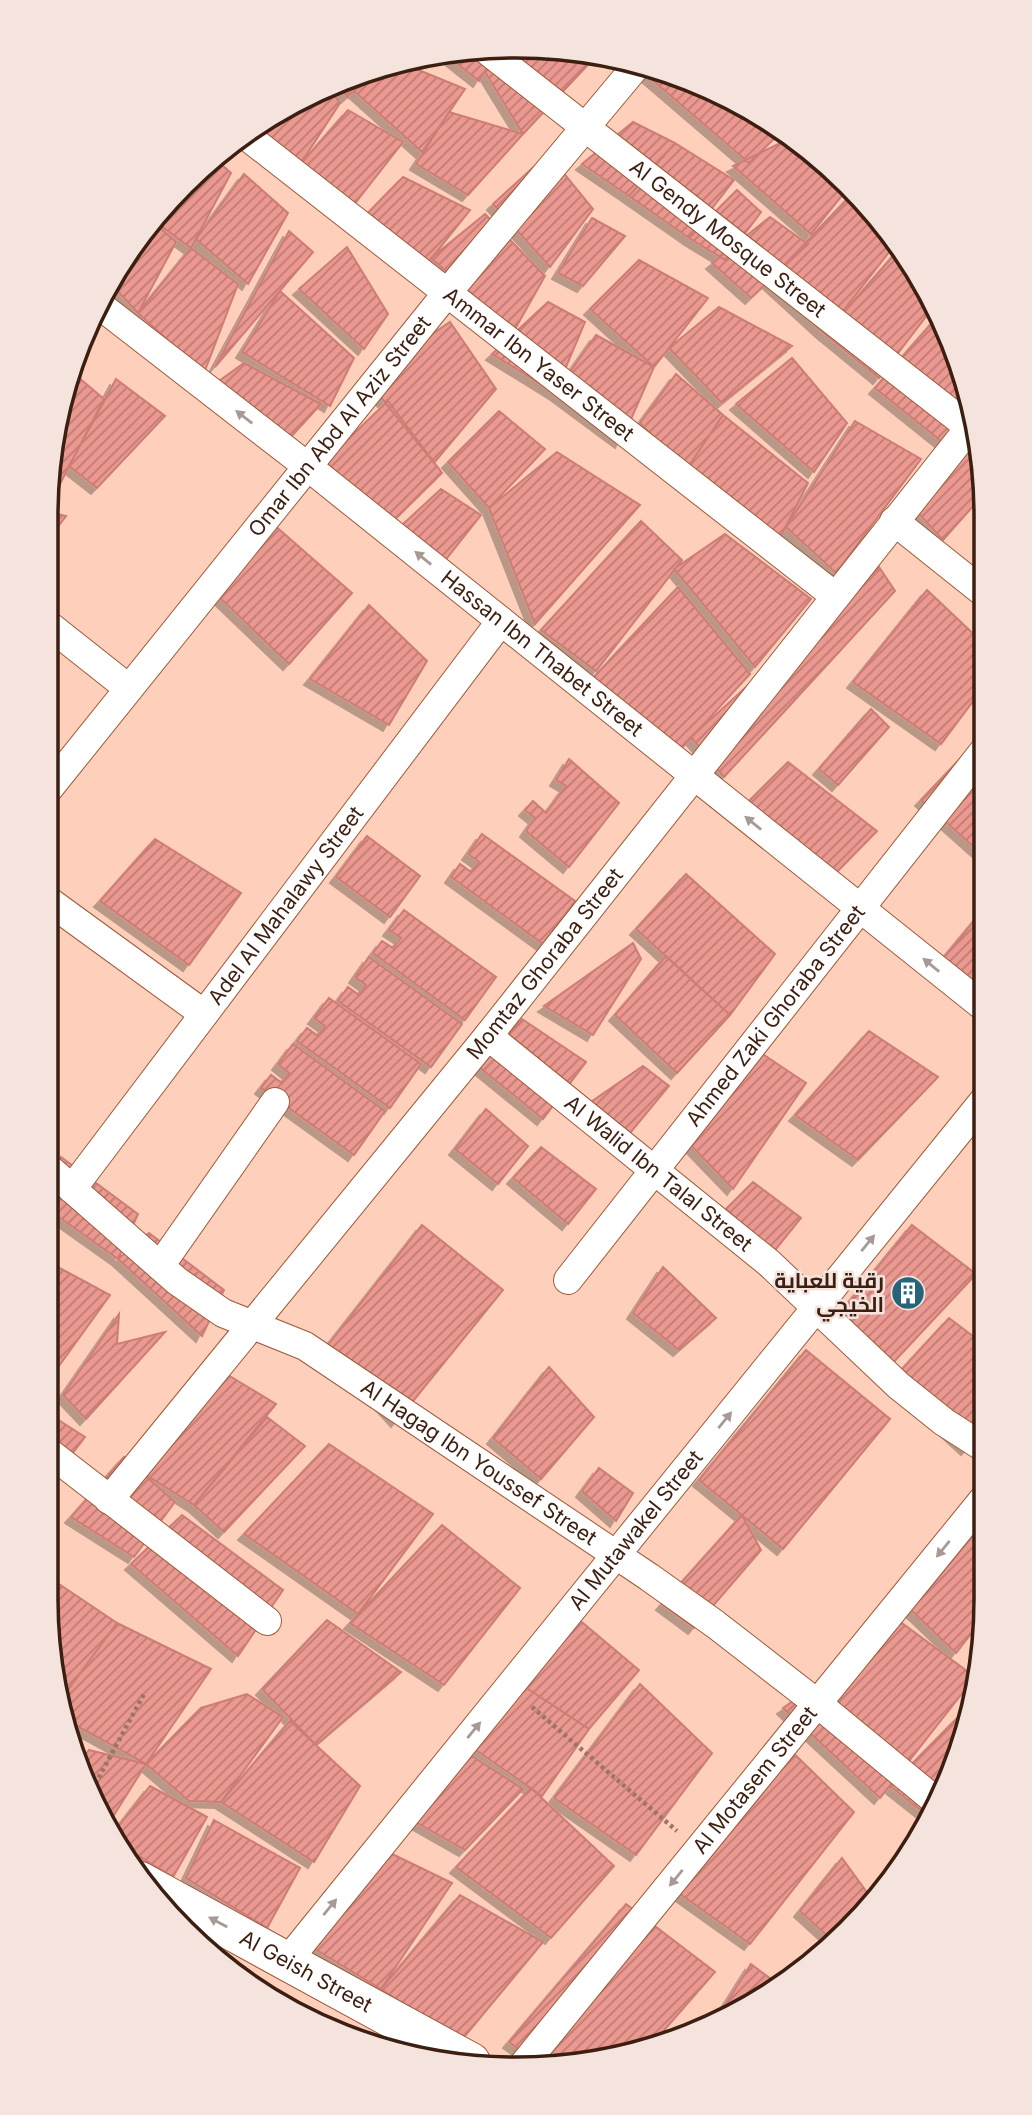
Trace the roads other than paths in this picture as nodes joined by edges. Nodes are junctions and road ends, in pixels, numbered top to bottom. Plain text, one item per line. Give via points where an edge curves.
1 (498, 59) edge
2 (631, 72) edge
3 (584, 126) junction
4 (253, 141) edge
5 (447, 293) junction
6 (106, 310) edge
7 (963, 417) edge
8 (966, 432) edge
9 (307, 466) junction
10 (894, 521) junction
11 (974, 585) edge
12 (835, 596) junction
13 (501, 621) junction
14 (58, 633) edge
15 (128, 688) junction
16 (974, 765) edge
17 (694, 775) junction
18 (58, 777) edge
19 (58, 908) edge
20 (860, 908) junction
21 (974, 999) edge
22 (204, 1014) junction
23 (488, 1036) junction
24 (275, 1102) dead end
25 (974, 1113) edge
26 (654, 1171) junction
27 (58, 1177) edge
28 (72, 1189) junction
29 (160, 1266) junction
30 (568, 1280) dead end
31 (816, 1307) junction
32 (251, 1326) junction
33 (974, 1441) edge
34 (58, 1460) edge
35 (109, 1500) junction
36 (974, 1511) edge
37 (615, 1555) junction
38 (267, 1621) dead end
39 (818, 1704) junction
40 (930, 1796) edge
41 (166, 1895) edge
42 (288, 1960) junction
43 (454, 2053) edge
44 (530, 2057) edge

1 - 3 street, Al Gendy Mosque Street
2 - 3 street, Omar Ibn Abd Al Aziz Street
3 - 5 street, Omar Ibn Abd Al Aziz Street
3 - 7 street, Al Gendy Mosque Street
4 - 5 street, Ammar Ibn Yaser Street
5 - 9 street, Omar Ibn Abd Al Aziz Street
5 - 12 street, Ammar Ibn Yaser Street
9 -> 6 street, Hassan Ibn Thabet Street
8 - 10 street, Momtaz Ghoraba Street
13 -> 9 street, Hassan Ibn Thabet Street
9 - 15 street, Omar Ibn Abd Al Aziz Street
10 - 11 street
10 - 12 street, Momtaz Ghoraba Street
12 - 17 street, Momtaz Ghoraba Street
13 - 17 street, Hassan Ibn Thabet Street
13 - 22 street, Adel Al Mahalawy Street
14 - 15 street
15 - 18 street, Omar Ibn Abd Al Aziz Street
16 - 20 street, Ahmed Zaki Ghoraba Street
20 -> 17 street, Hassan Ibn Thabet Street
17 - 23 street, Momtaz Ghoraba Street
19 - 22 street
21 -> 20 street, Hassan Ibn Thabet Street
20 - 26 street, Ahmed Zaki Ghoraba Street
22 - 28 street, Adel Al Mahalawy Street
23 - 26 street, Al Walid Ibn Talal Street
23 - 32 street, Momtaz Ghoraba Street
24 - 29 street
31 -> 25 street, Al Mutawakel Street
26 - 30 street, Ahmed Zaki Ghoraba Street
26 - 31 street, Al Walid Ibn Talal Street
27 - 28 street, Al Hagag Ibn Youssef Street
28 - 29 street, Al Hagag Ibn Youssef Street
29 - 32 street, Al Hagag Ibn Youssef Street via 199,1298
31 - 33 street, Al Walid Ibn Talal Street via 899,1386
37 -> 31 street, Al Mutawakel Street
32 - 35 street, Momtaz Ghoraba Street
32 - 37 street, Al Hagag Ibn Youssef Street via 305,1346
34 - 35 street
35 - 38 street
36 -> 39 street, Al Motasem Street
37 - 39 street, Al Hagag Ibn Youssef Street via 694,1608
42 -> 37 street, Al Mutawakel Street
39 - 40 street, Al Hagag Ibn Youssef Street
39 -> 44 street, Al Motasem Street
42 -> 41 main road, Al Geish Street
42 - 43 main road, Al Geish Street

